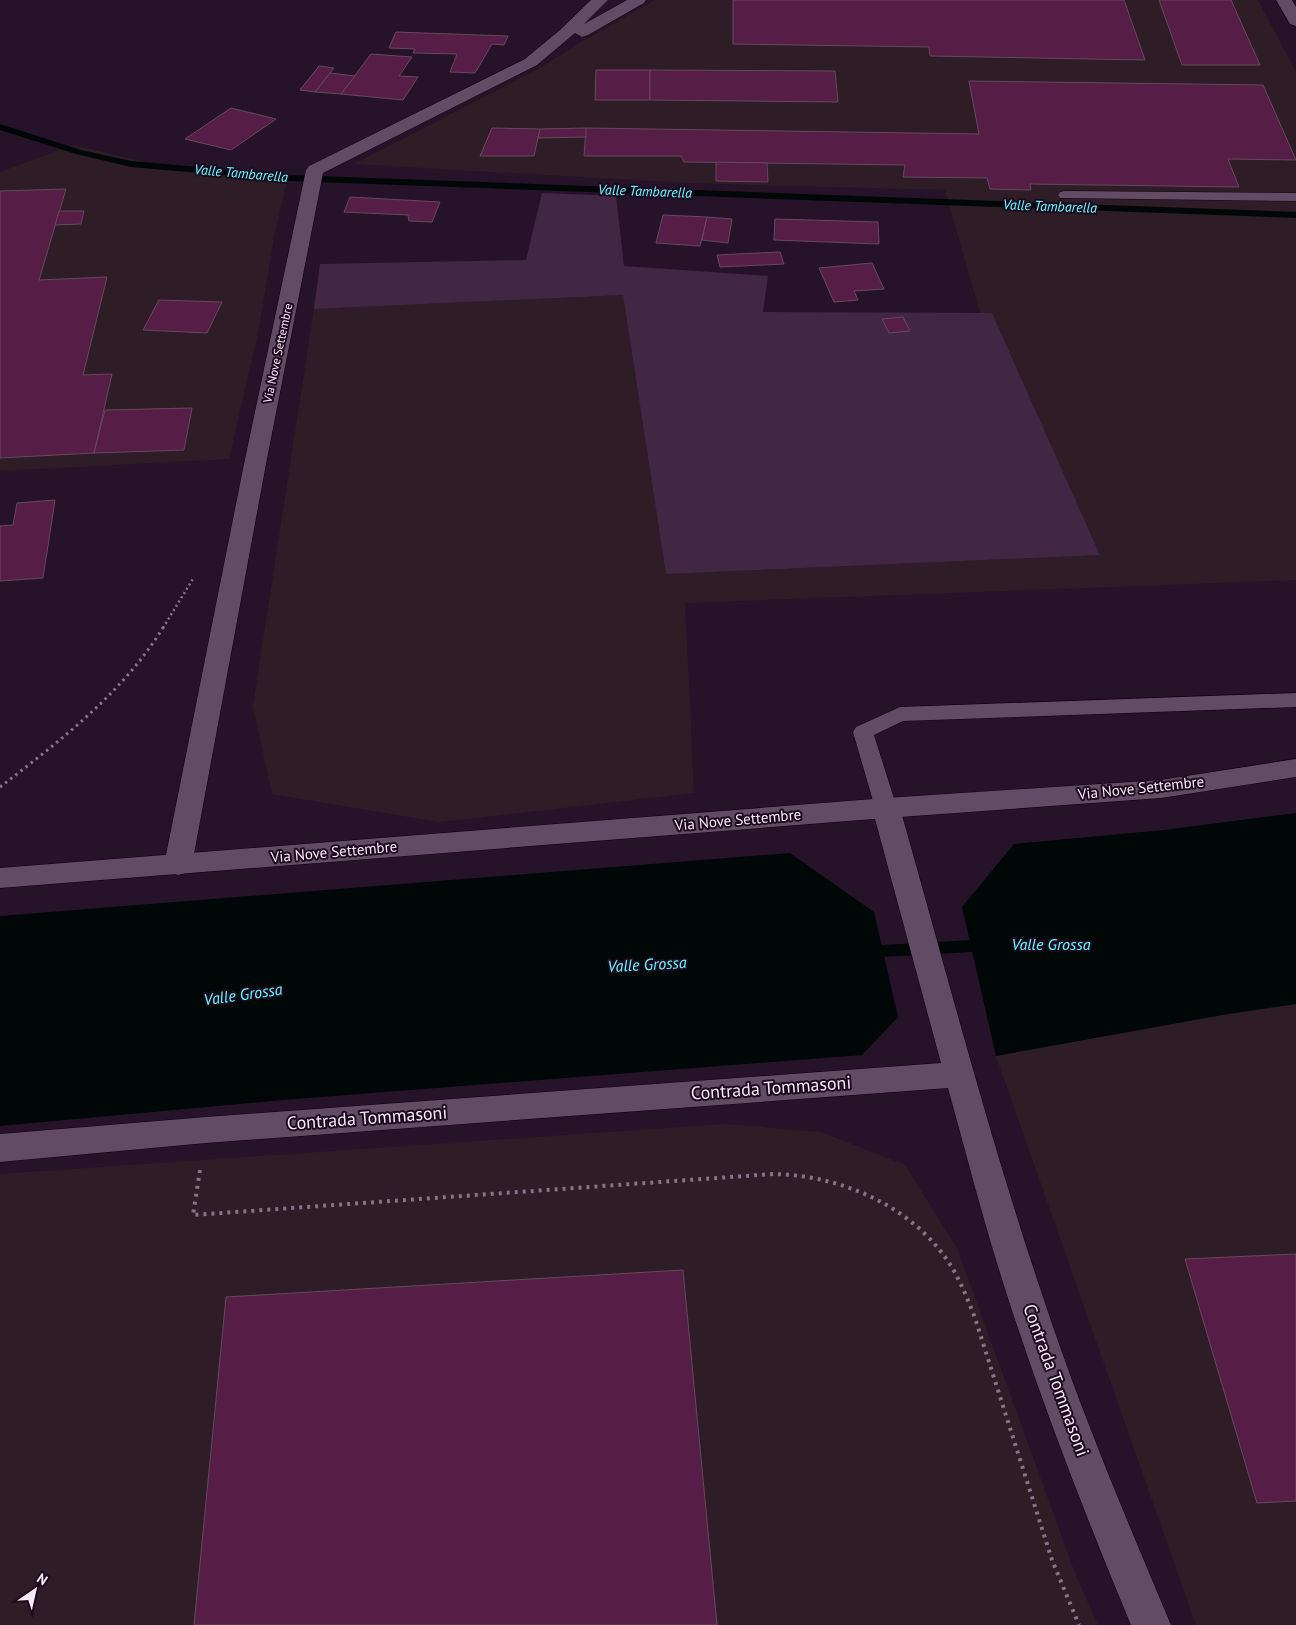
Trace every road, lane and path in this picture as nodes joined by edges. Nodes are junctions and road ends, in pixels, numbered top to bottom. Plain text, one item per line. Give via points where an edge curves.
1 (600, 0) edge
2 (638, 0) edge
3 (1284, 0) edge
4 (1296, 21) edge
5 (531, 62) junction
6 (1065, 195) dead end
7 (1296, 197) edge
8 (198, 570) dead end
9 (1296, 700) edge
10 (1296, 768) edge
11 (0, 788) edge
12 (886, 808) junction
13 (178, 865) junction
14 (0, 878) edge
15 (960, 1074) junction
16 (206, 1130) junction
17 (0, 1148) edge
18 (1079, 1625) edge
19 (1151, 1625) edge

1 - 5 street, Via Nove Settembre
2 - 5 street
3 - 4 street
5 - 13 street, Via Nove Settembre via 315,170
6 - 7 lane
8 - 11 path via 161,632 131,671 51,748
9 - 12 lane via 900,714 863,732
10 - 12 street, Via Nove Settembre via 1161,789
12 - 13 street, Via Nove Settembre
12 - 15 street
13 - 14 street, Via Nove Settembre
15 - 16 street, Contrada Tommasoni
15 - 19 street, Contrada Tommasoni via 1025,1295 1058,1391
16 - 17 street, Contrada Tommasoni
16 - 18 path via 193,1215 773,1174 809,1176 878,1200 918,1228 942,1252 961,1283 1052,1560

